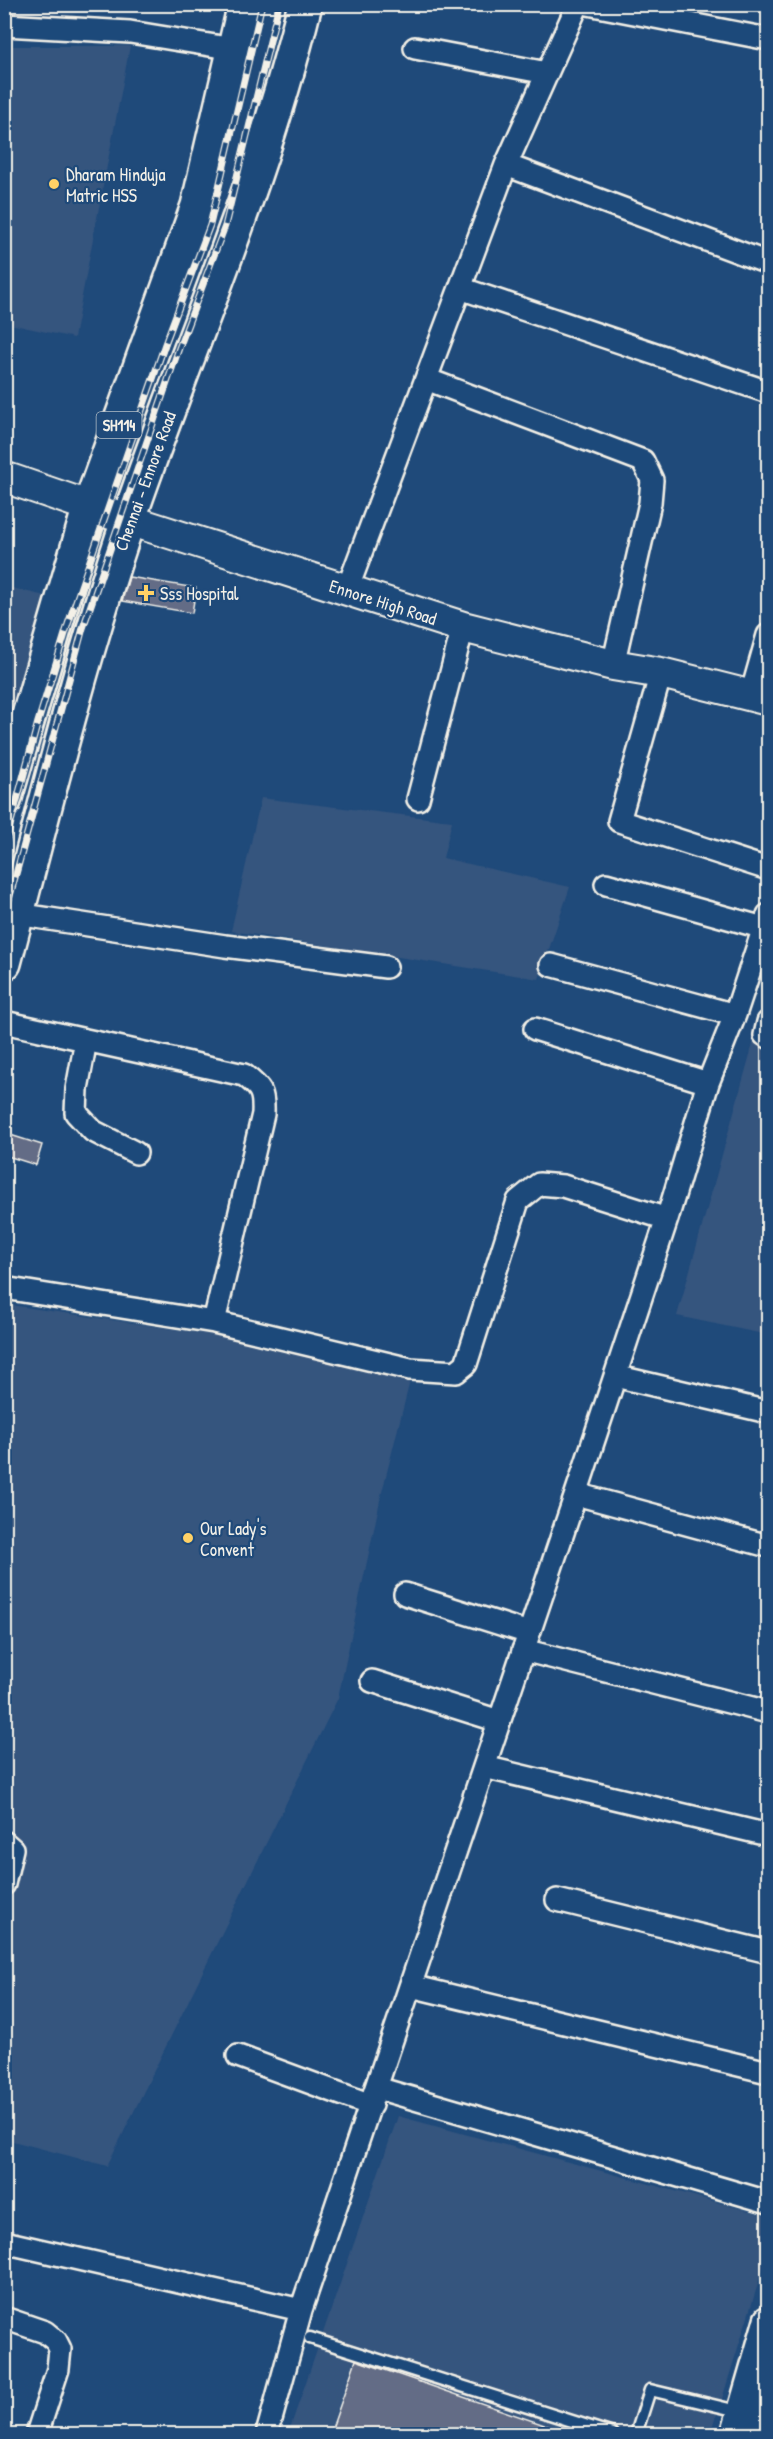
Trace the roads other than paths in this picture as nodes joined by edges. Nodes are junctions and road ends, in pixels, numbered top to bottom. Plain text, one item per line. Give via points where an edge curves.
1 (245, 4) edge
2 (305, 4) edge
3 (578, 4) edge
4 (588, 4) edge
5 (4, 25) edge
6 (768, 39) edge
7 (415, 48) dead end
8 (234, 50) junction
9 (547, 73) junction
10 (506, 165) junction
11 (768, 263) edge
12 (460, 288) junction
13 (426, 379) junction
14 (768, 392) edge
15 (4, 477) edge
16 (90, 506) junction
17 (129, 520) junction
18 (347, 590) junction
19 (463, 627) junction
20 (768, 636) edge
21 (613, 665) junction
22 (661, 673) junction
23 (760, 698) edge
24 (418, 799) dead end
25 (4, 801) edge
26 (768, 869) edge
27 (606, 884) dead end
28 (17, 914) junction
29 (766, 921) edge
30 (4, 963) edge
31 (551, 965) dead end
32 (387, 968) dead end
33 (735, 1015) junction
34 (4, 1022) edge
35 (768, 1022) edge
36 (535, 1029) dead end
37 (768, 1037) edge
38 (86, 1040) junction
39 (708, 1083) junction
40 (136, 1153) dead end
41 (667, 1219) junction
42 (4, 1288) edge
43 (214, 1322) junction
44 (615, 1376) junction
45 (768, 1412) edge
46 (576, 1494) junction
47 (768, 1546) edge
48 (405, 1593) dead end
49 (526, 1642) junction
50 (372, 1681) dead end
51 (768, 1712) edge
52 (499, 1721) junction
53 (484, 1767) junction
54 (768, 1835) edge
55 (4, 1842) edge
56 (4, 1884) edge
57 (557, 1900) dead end
58 (768, 1952) edge
59 (411, 1986) junction
60 (238, 2056) dead end
61 (768, 2072) edge
62 (374, 2096) junction
63 (768, 2202) edge
64 (4, 2242) edge
65 (301, 2310) junction
66 (4, 2318) edge
67 (768, 2320) edge
68 (310, 2338) dead end
69 (768, 2389) edge
70 (744, 2427) edge
71 (37, 2434) edge
72 (267, 2434) edge
73 (613, 2434) edge
74 (636, 2434) edge

1 - 8 main road, SH114
2 - 17 main road, Chennai - Ennore Road / SH114 via 292,60 211,298
3 - 9 street
4 - 6 street
5 - 8 street via 130,32
7 - 9 street
8 - 16 main road, SH114 via 198,206
9 - 10 street
10 - 11 street
10 - 12 street
12 - 13 street
12 - 14 street
13 - 18 street
13 - 21 street via 643,461 652,480 650,503
15 - 16 main road, Ennore High Road
16 - 17 main road, Ennore High Road
16 - 25 main road, SH114
17 - 18 main road, Ennore High Road
17 - 28 main road, Chennai - Ennore Road / SH114 via 68,718
18 - 19 main road, Ennore High Road
19 - 21 main road, Ennore High Road
19 - 24 street
20 - 23 street
21 - 22 main road, Ennore High Road
22 - 23 main road, Ennore High Road
22 - 26 street via 619,822
27 - 29 street
28 - 30 main road, Chennai - Ennore Road / SH114
28 - 32 street
29 - 33 street
31 - 33 street
33 - 39 street
34 - 38 street
35 - 37 street
36 - 39 street
38 - 40 street via 76,1113 93,1131
38 - 43 street via 244,1075 264,1097
39 - 41 street
41 - 43 street via 563,1186 539,1184 527,1192 518,1202 466,1364 456,1372 410,1369
41 - 44 street
42 - 43 street
44 - 45 street
44 - 46 street
46 - 47 street
46 - 49 street
48 - 49 street
49 - 51 street
49 - 52 street
50 - 52 street
52 - 53 street
53 - 54 street
53 - 59 street
55 - 56 street via 12,1849
57 - 58 street
59 - 61 street
59 - 62 street
60 - 62 street
62 - 63 street
62 - 65 street
64 - 65 street
65 - 72 street
66 - 71 street via 45,2332 60,2349 58,2369
67 - 70 street
68 - 73 lane
69 - 70 main road
70 - 74 lane via 650,2390

